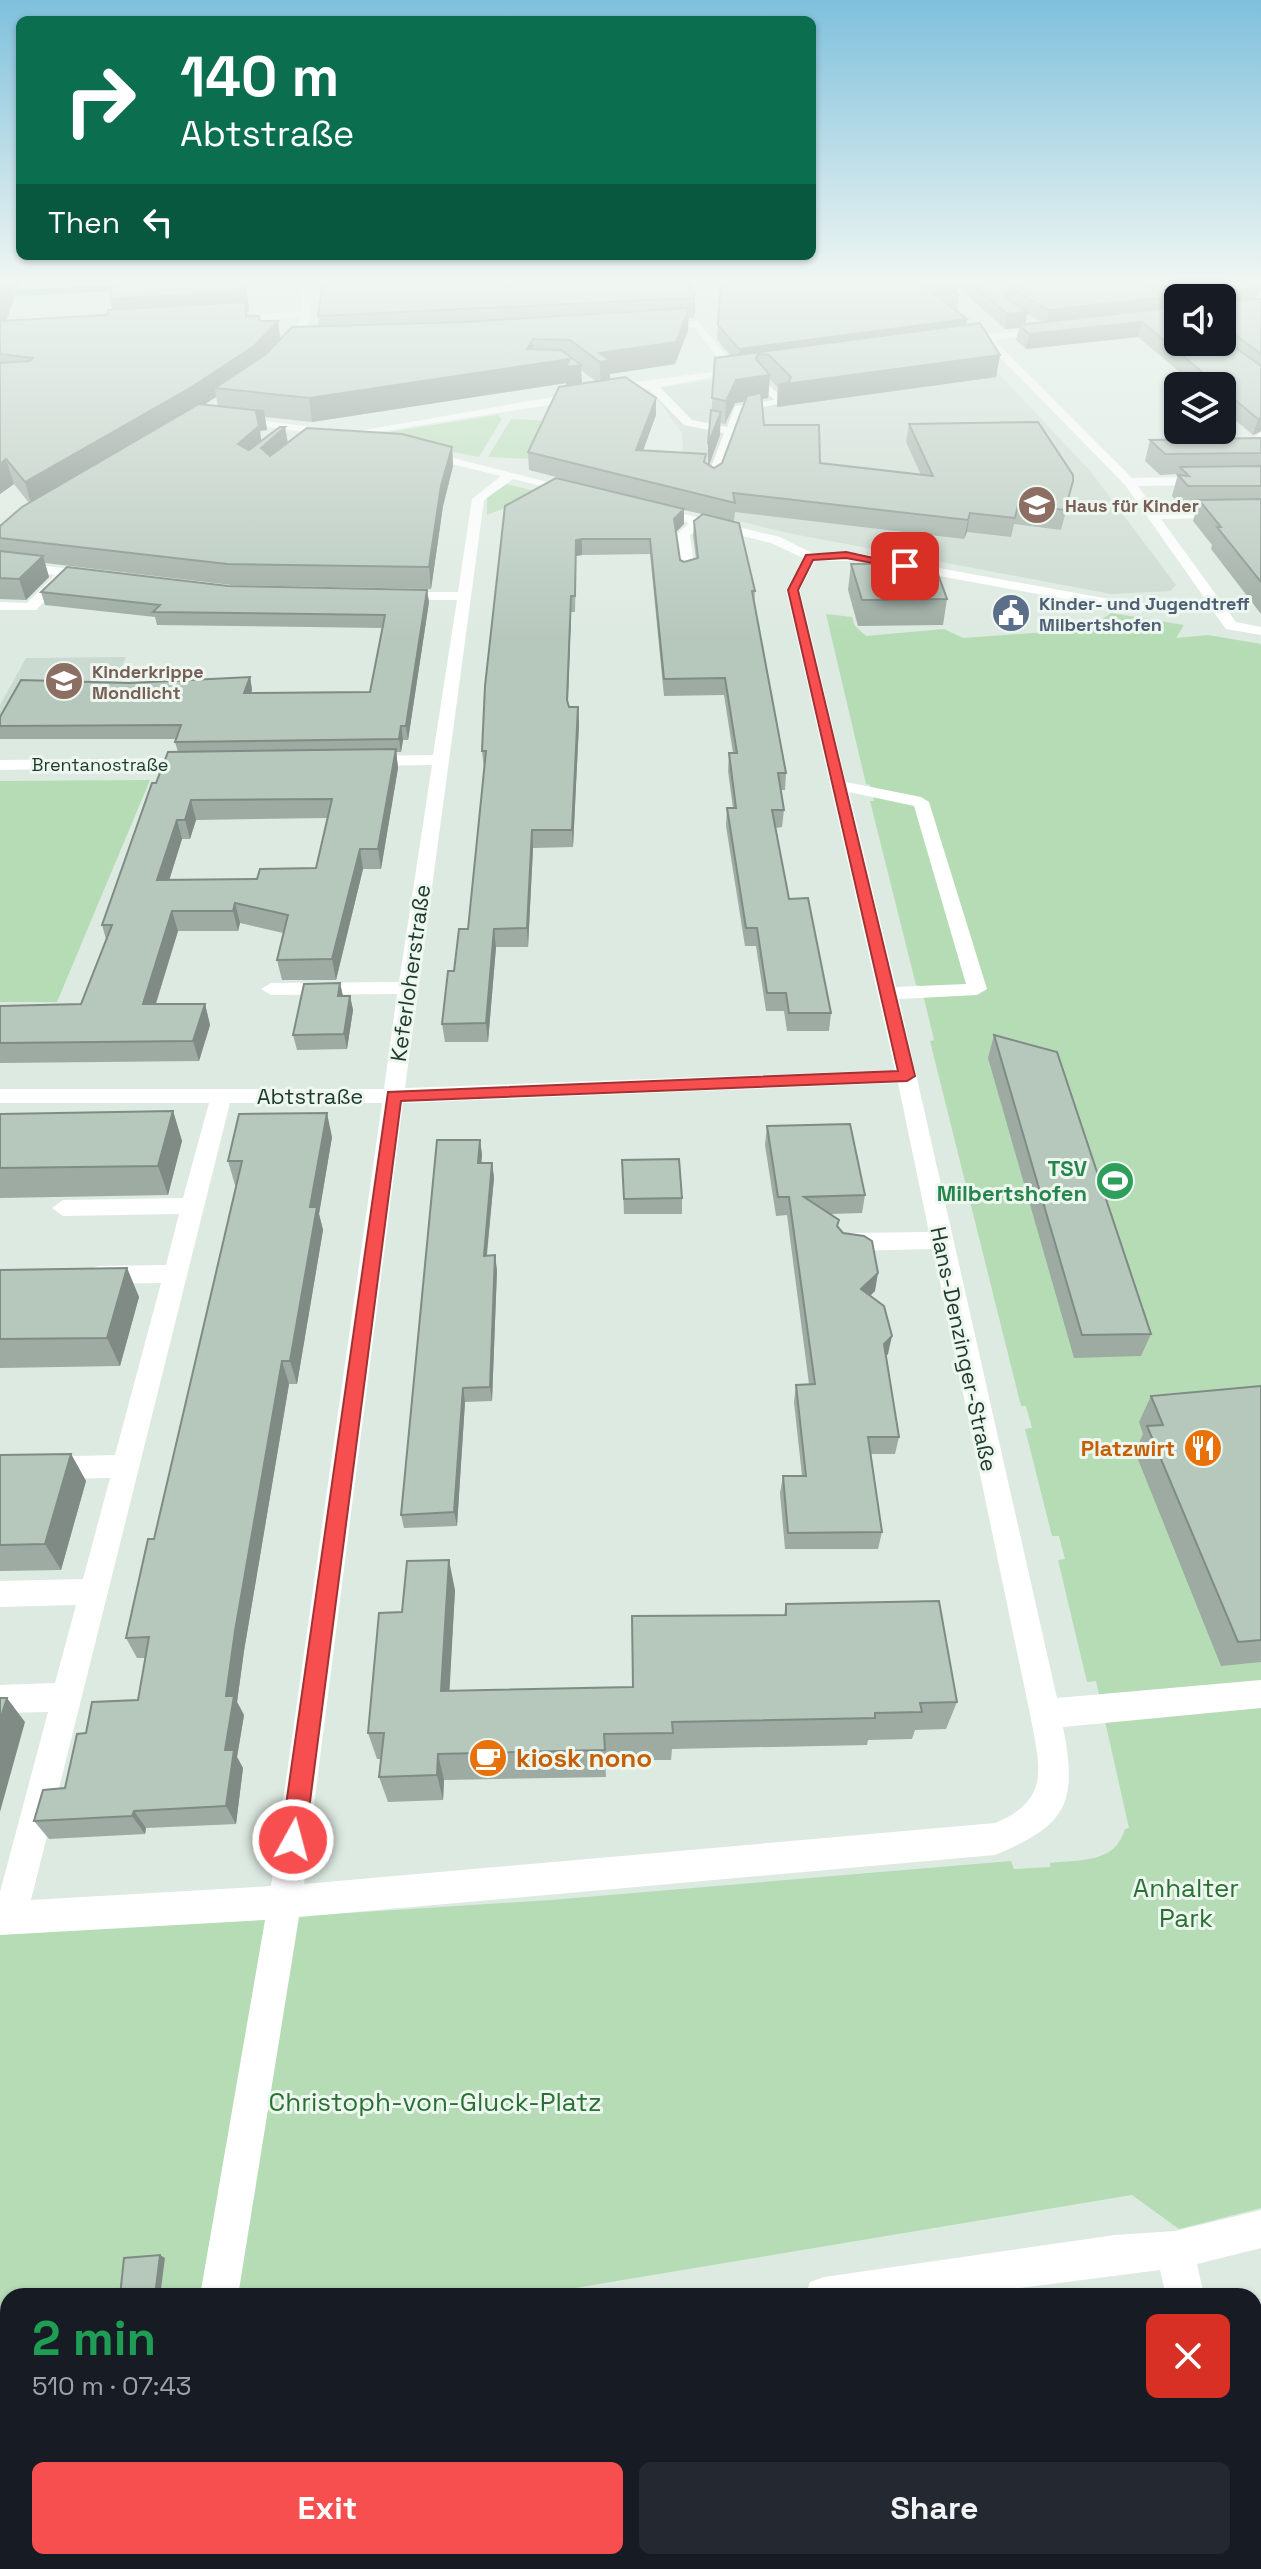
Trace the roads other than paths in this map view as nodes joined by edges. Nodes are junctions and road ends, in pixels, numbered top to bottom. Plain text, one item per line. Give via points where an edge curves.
1 (530, 400) edge
2 (666, 400) edge
3 (780, 400) edge
4 (1048, 400) edge
5 (215, 418) edge
6 (295, 429) junction
7 (319, 431) junction
8 (731, 431) junction
9 (353, 433) junction
10 (280, 441) edge
11 (379, 442) edge
12 (304, 444) edge
13 (410, 451) edge
14 (511, 475) junction
15 (712, 480) edge
16 (1261, 480) edge
17 (1129, 482) junction
18 (587, 494) edge
19 (643, 508) edge
20 (1261, 513) edge
21 (1151, 515) junction
22 (699, 522) junction
23 (810, 557) junction
24 (0, 564) edge
25 (688, 572) edge
26 (65, 573) junction
27 (107, 578) edge
28 (387, 596) edge
29 (465, 596) junction
30 (0, 606) edge
31 (1218, 607) junction
32 (1261, 631) edge
33 (440, 760) junction
34 (348, 761) edge
35 (212, 763) edge
36 (0, 765) edge
37 (838, 785) junction
38 (408, 988) junction
39 (271, 989) dead end
40 (886, 994) junction
41 (907, 1076) junction
42 (0, 1096) edge
43 (221, 1096) junction
44 (393, 1096) junction
45 (192, 1206) junction
46 (63, 1208) dead end
47 (940, 1240) junction
48 (849, 1242) edge
49 (175, 1274) junction
50 (70, 1276) edge
51 (126, 1466) junction
52 (0, 1469) edge
53 (94, 1592) junction
54 (0, 1594) edge
55 (1261, 1694) edge
56 (67, 1697) junction
57 (0, 1699) edge
58 (1045, 1714) junction
59 (285, 1902) junction
60 (5, 1918) edge
61 (1261, 2229) edge
62 (1175, 2250) junction
63 (220, 2288) edge
64 (879, 2288) edge
65 (1183, 2288) edge

1 - 9 street
2 - 8 street via 688,423
3 - 8 street via 739,408
4 - 17 street
5 - 6 street
6 - 7 street
6 - 10 street
7 - 9 street
7 - 12 street
8 - 15 street
9 - 11 street
13 - 14 street
14 - 18 street
14 - 29 street, Keferloherstraße via 478,499
16 - 17 street
17 - 21 street
19 - 22 street
20 - 21 street
21 - 31 street
22 - 23 street via 775,540
22 - 25 street via 683,534
23 - 31 street via 857,557 1131,607
23 - 37 street, Hans-Denzinger-Straße via 793,590
24 - 26 street
26 - 27 street
26 - 30 street via 37,604
28 - 29 street
29 - 33 street, Keferloherstraße
31 - 32 street via 1231,626
33 - 34 street
33 - 38 street, Keferloherstraße
35 - 36 street, Brentanostraße
37 - 40 street, Hans-Denzinger-Straße
37 - 40 street via 921,802 977,989
38 - 39 street
38 - 44 street, Keferloherstraße
40 - 41 street, Hans-Denzinger-Straße
41 - 44 street, Abtstraße
41 - 47 street, Hans-Denzinger-Straße
42 - 43 street, Abtstraße
43 - 44 street, Abtstraße
43 - 45 street
44 - 59 street, Keferloherstraße
45 - 46 street
45 - 49 street
47 - 48 street
47 - 58 street, Hans-Denzinger-Straße
49 - 50 street
49 - 51 street
51 - 52 street
51 - 53 street
53 - 54 street
53 - 56 street
55 - 58 street
56 - 57 street
56 - 60 street
58 - 59 street, Hans-Denzinger-Straße via 1053,1759 1052,1794 1042,1816 1026,1829 995,1839
59 - 60 street
59 - 63 street, Keferloherstraße
61 - 62 street
62 - 64 street
62 - 65 street

